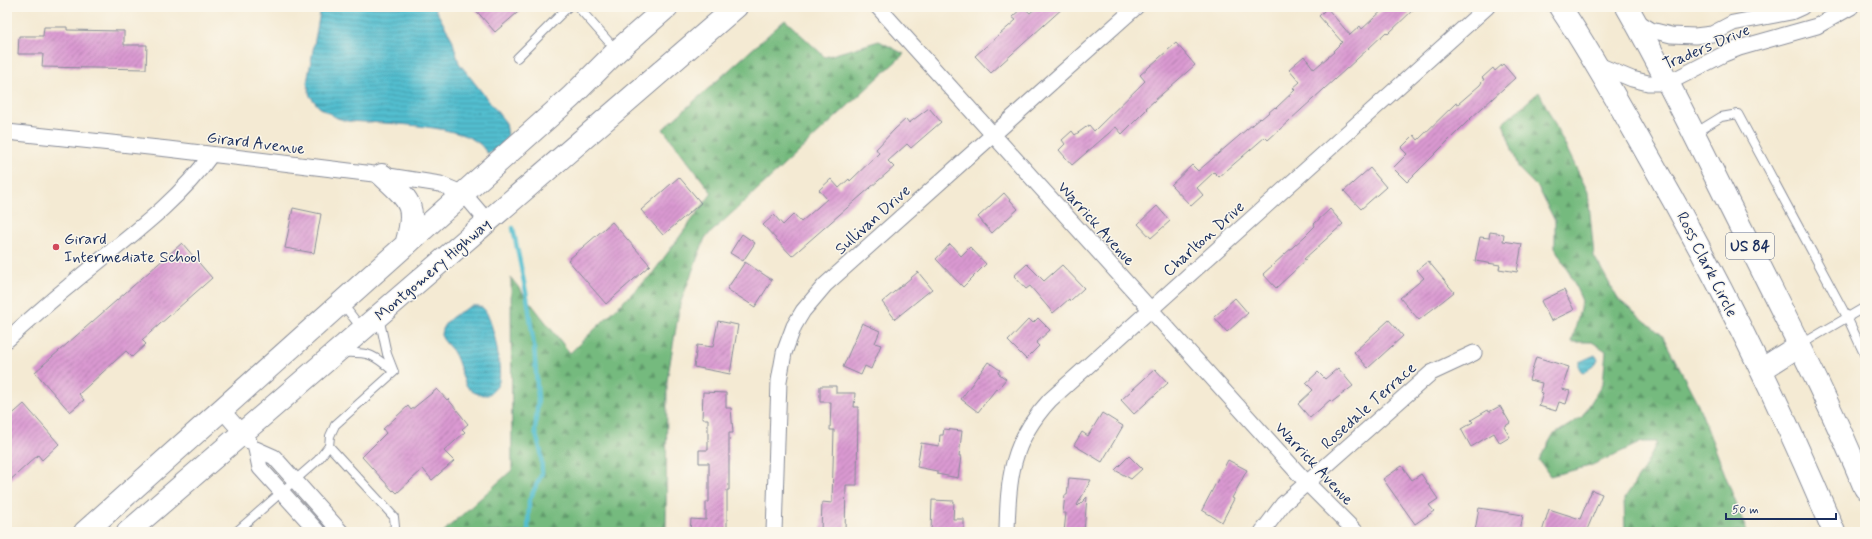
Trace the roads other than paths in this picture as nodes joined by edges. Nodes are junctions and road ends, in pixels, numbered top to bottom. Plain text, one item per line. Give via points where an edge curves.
1 (568, 7) edge
2 (578, 7) edge
3 (667, 7) edge
4 (736, 7) edge
5 (878, 7) edge
6 (1136, 7) edge
7 (1487, 7) edge
8 (1560, 7) edge
9 (1802, 7) edge
10 (1851, 7) edge
11 (1630, 13) edge
12 (617, 51) junction
13 (517, 58) dead end
14 (1596, 64) junction
15 (1668, 83) junction
16 (7, 132) edge
17 (1694, 133) junction
18 (994, 134) junction
19 (211, 155) junction
20 (382, 175) junction
21 (464, 194) junction
22 (487, 221) junction
23 (406, 245) junction
24 (342, 303) junction
25 (1865, 307) edge
26 (1150, 309) junction
27 (379, 315) junction
28 (1847, 317) junction
29 (363, 329) junction
30 (7, 340) edge
31 (1800, 345) junction
32 (335, 353) junction
33 (1474, 353) dead end
34 (1865, 356) edge
35 (1761, 370) junction
36 (394, 372) junction
37 (222, 410) junction
38 (249, 441) junction
39 (329, 446) junction
40 (296, 480) junction
41 (1307, 483) junction
42 (1865, 488) edge
43 (281, 492) junction
44 (133, 531) edge
45 (85, 532) edge
46 (236, 532) edge
47 (318, 532) edge
48 (341, 532) edge
49 (390, 532) edge
50 (774, 532) edge
51 (1007, 532) edge
52 (1262, 532) edge
53 (1356, 532) edge
54 (1834, 532) edge

1 - 13 lane
2 - 12 lane
3 - 12 main road
4 - 22 main road, Montgomery Highway
5 - 18 street, Warrick Avenue
6 - 18 street, Sullivan Drive
7 - 26 street, Charlton Drive
8 - 14 main road, Ross Clark Circle / US 84
9 - 11 street, Traders Drive via 1791,12 1733,24 1712,34 1695,36 1671,35 1651,30
10 - 15 street, Traders Drive via 1817,26 1734,50
11 - 15 main road, US 84
12 - 21 main road via 571,97
14 - 15 street, Traders Drive via 1638,81
14 - 35 main road, Ross Clark Circle / US 84 via 1681,211
15 - 17 main road, US 84
16 - 19 street, Girard Avenue
17 - 28 lane via 1721,117 1738,114
17 - 31 main road, US 84
18 - 26 street, Warrick Avenue
18 - 50 street, Sullivan Drive via 825,285 806,306 794,326 784,353 779,381
19 - 20 street, Girard Avenue
19 - 30 street via 200,171 154,217 68,286
20 - 21 street, Girard Avenue via 440,184
20 - 23 main road via 402,194 412,214
21 - 22 street, Girard Avenue
21 - 23 main road
22 - 27 main road, Montgomery Highway
23 - 24 main road
24 - 29 lane
24 - 37 main road
25 - 28 lane
26 - 41 street, Warrick Avenue
26 - 51 street, Charlton Drive via 1050,400 1032,422 1018,448 1013,465 1009,483
27 - 29 main road, Montgomery Highway
27 - 36 lane via 387,354
28 - 31 lane
28 - 34 lane
29 - 32 main road, Montgomery Highway
31 - 35 main road
31 - 42 main road, US 84 via 1850,450
32 - 36 lane via 366,353 375,356
32 - 38 main road, Montgomery Highway
33 - 41 street, Rosedale Terrace via 1431,373
35 - 54 main road, Ross Clark Circle / US 84
36 - 39 lane via 335,425
37 - 38 street
37 - 45 main road
38 - 40 street via 274,457
38 - 43 street via 260,468
38 - 44 main road, Montgomery Highway
39 - 40 lane
39 - 49 lane via 394,517 395,527
40 - 43 lane
40 - 48 street
41 - 52 street, Rosedale Terrace via 1283,504
41 - 53 street, Warrick Avenue
43 - 46 lane
43 - 47 street

